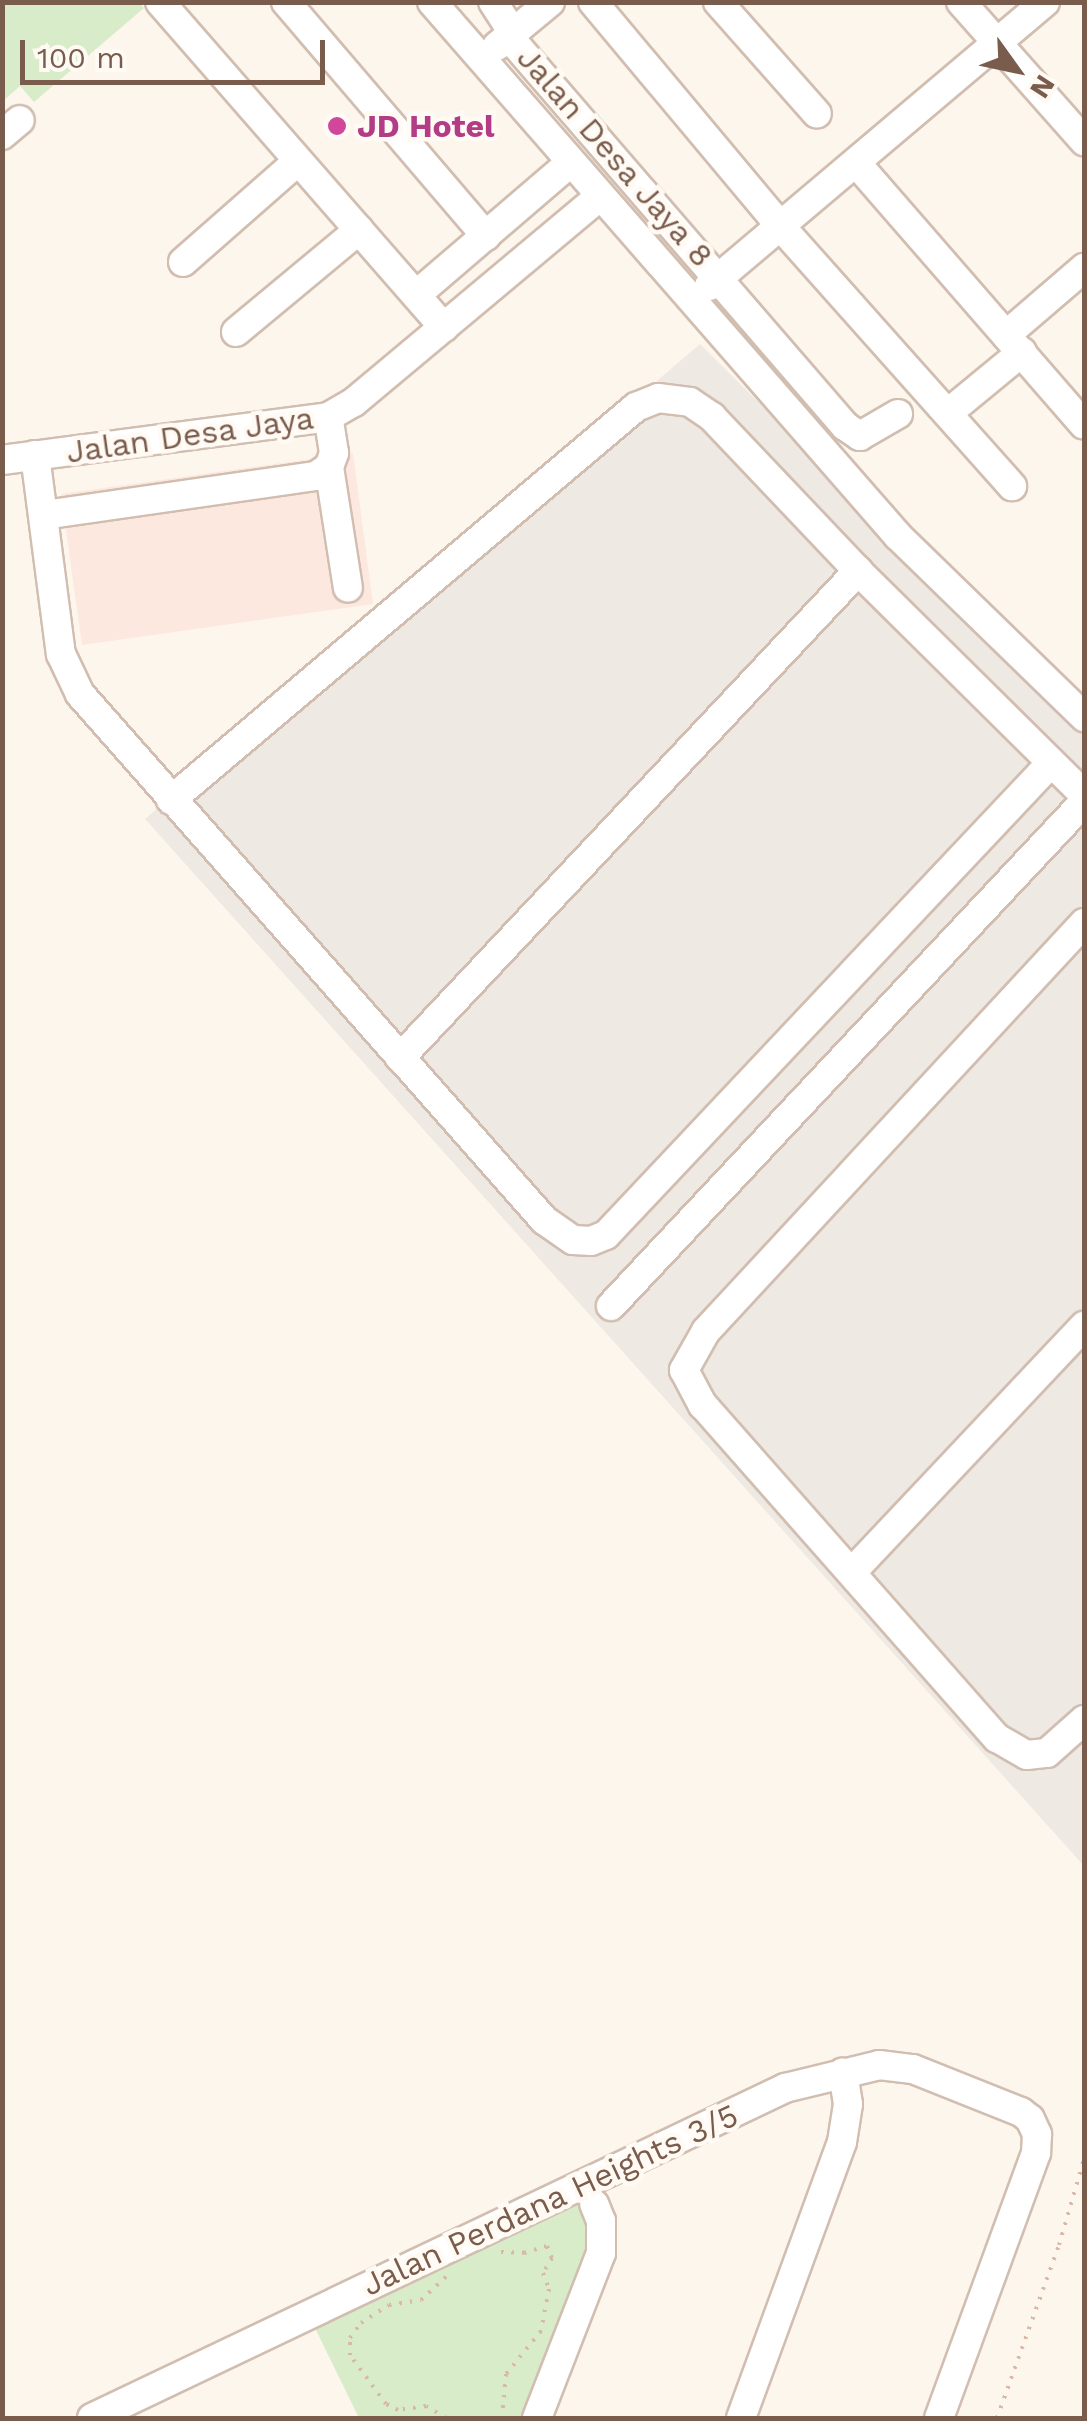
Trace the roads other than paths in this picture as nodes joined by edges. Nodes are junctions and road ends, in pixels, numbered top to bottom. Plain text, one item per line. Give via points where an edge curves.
1 (160, 2) edge
2 (286, 2) edge
3 (432, 2) edge
4 (492, 2) edge
5 (550, 2) edge
6 (593, 2) edge
7 (718, 2) edge
8 (961, 2) edge
9 (1045, 2) edge
10 (511, 35) junction
11 (996, 44) junction
12 (482, 58) junction
13 (817, 114) dead end
14 (1084, 142) edge
15 (298, 161) junction
16 (570, 162) junction
17 (858, 165) junction
18 (600, 196) junction
19 (782, 228) junction
20 (359, 230) junction
21 (486, 236) junction
22 (184, 262) dead end
23 (1084, 268) edge
24 (720, 277) junction
25 (416, 295) junction
26 (692, 299) junction
27 (444, 328) junction
28 (236, 332) dead end
29 (1014, 343) junction
30 (948, 413) junction
31 (898, 414) dead end
32 (328, 417) junction
33 (1084, 425) edge
34 (36, 455) junction
35 (2, 460) edge
36 (329, 468) junction
37 (1012, 486) dead end
38 (44, 515) junction
39 (858, 571) junction
40 (348, 588) dead end
41 (1084, 717) edge
42 (1050, 763) junction
43 (1084, 799) edge
44 (171, 800) junction
45 (1084, 923) edge
46 (400, 1058) junction
47 (611, 1306) dead end
48 (1084, 1326) edge
49 (852, 1571) junction
50 (1084, 1720) edge
51 (843, 2072) junction
52 (594, 2204) dead end
53 (92, 2418) edge
54 (538, 2418) edge
55 (741, 2418) edge
56 (939, 2418) edge

1 - 15 street
2 - 21 street
3 - 12 street, Jalan Desa Jaya 8
4 - 10 street, Jalan Desa Jaya 8
5 - 10 street
6 - 19 street
7 - 13 street
8 - 11 street
9 - 11 street, Jalan Desa Jaya 8
10 - 12 street
10 - 24 street, Jalan Desa Jaya 8
11 - 14 street
11 - 17 street, Jalan Desa Jaya 8
12 - 16 street, Jalan Desa Jaya 8
15 - 20 street
15 - 22 street
16 - 18 street, Jalan Desa Jaya 8
16 - 21 street
17 - 19 street, Jalan Desa Jaya 8
17 - 29 street
18 - 26 street, Jalan Desa Jaya 8
18 - 27 street, Jalan Desa Jaya
19 - 24 street, Jalan Desa Jaya 8
19 - 30 street
20 - 25 street
20 - 28 street
21 - 25 street
23 - 29 street
24 - 26 street, Jalan Desa Jaya 8
24 - 31 street, Jalan Desa Jaya 8 via 853,434 868,433
25 - 27 street
26 - 41 street, Jalan Desa Jaya 8 via 898,536
27 - 32 street, Jalan Desa Jaya
29 - 30 street
29 - 33 street
30 - 37 street
32 - 34 street, Jalan Desa Jaya
32 - 36 street via 334,453
34 - 35 street, Jalan Desa Jaya
34 - 38 street
36 - 38 street via 316,476
36 - 40 street
38 - 44 street via 68,675
39 - 42 street
39 - 44 street via 700,407 651,398
39 - 46 street
42 - 43 street
42 - 46 street via 606,1234 591,1241 573,1240 544,1220
43 - 47 street
44 - 46 street
45 - 49 street via 706,1331 684,1370 703,1405
48 - 49 street
49 - 50 street via 996,1738 1013,1749 1047,1753
51 - 53 street, Jalan Perdana Heights 3/5 via 785,2088
51 - 55 street via 848,2104 842,2142
51 - 56 street, Jalan Perdana Heights 3/5 via 897,2065 1021,2112 1035,2126 1036,2152
52 - 54 street via 601,2253

